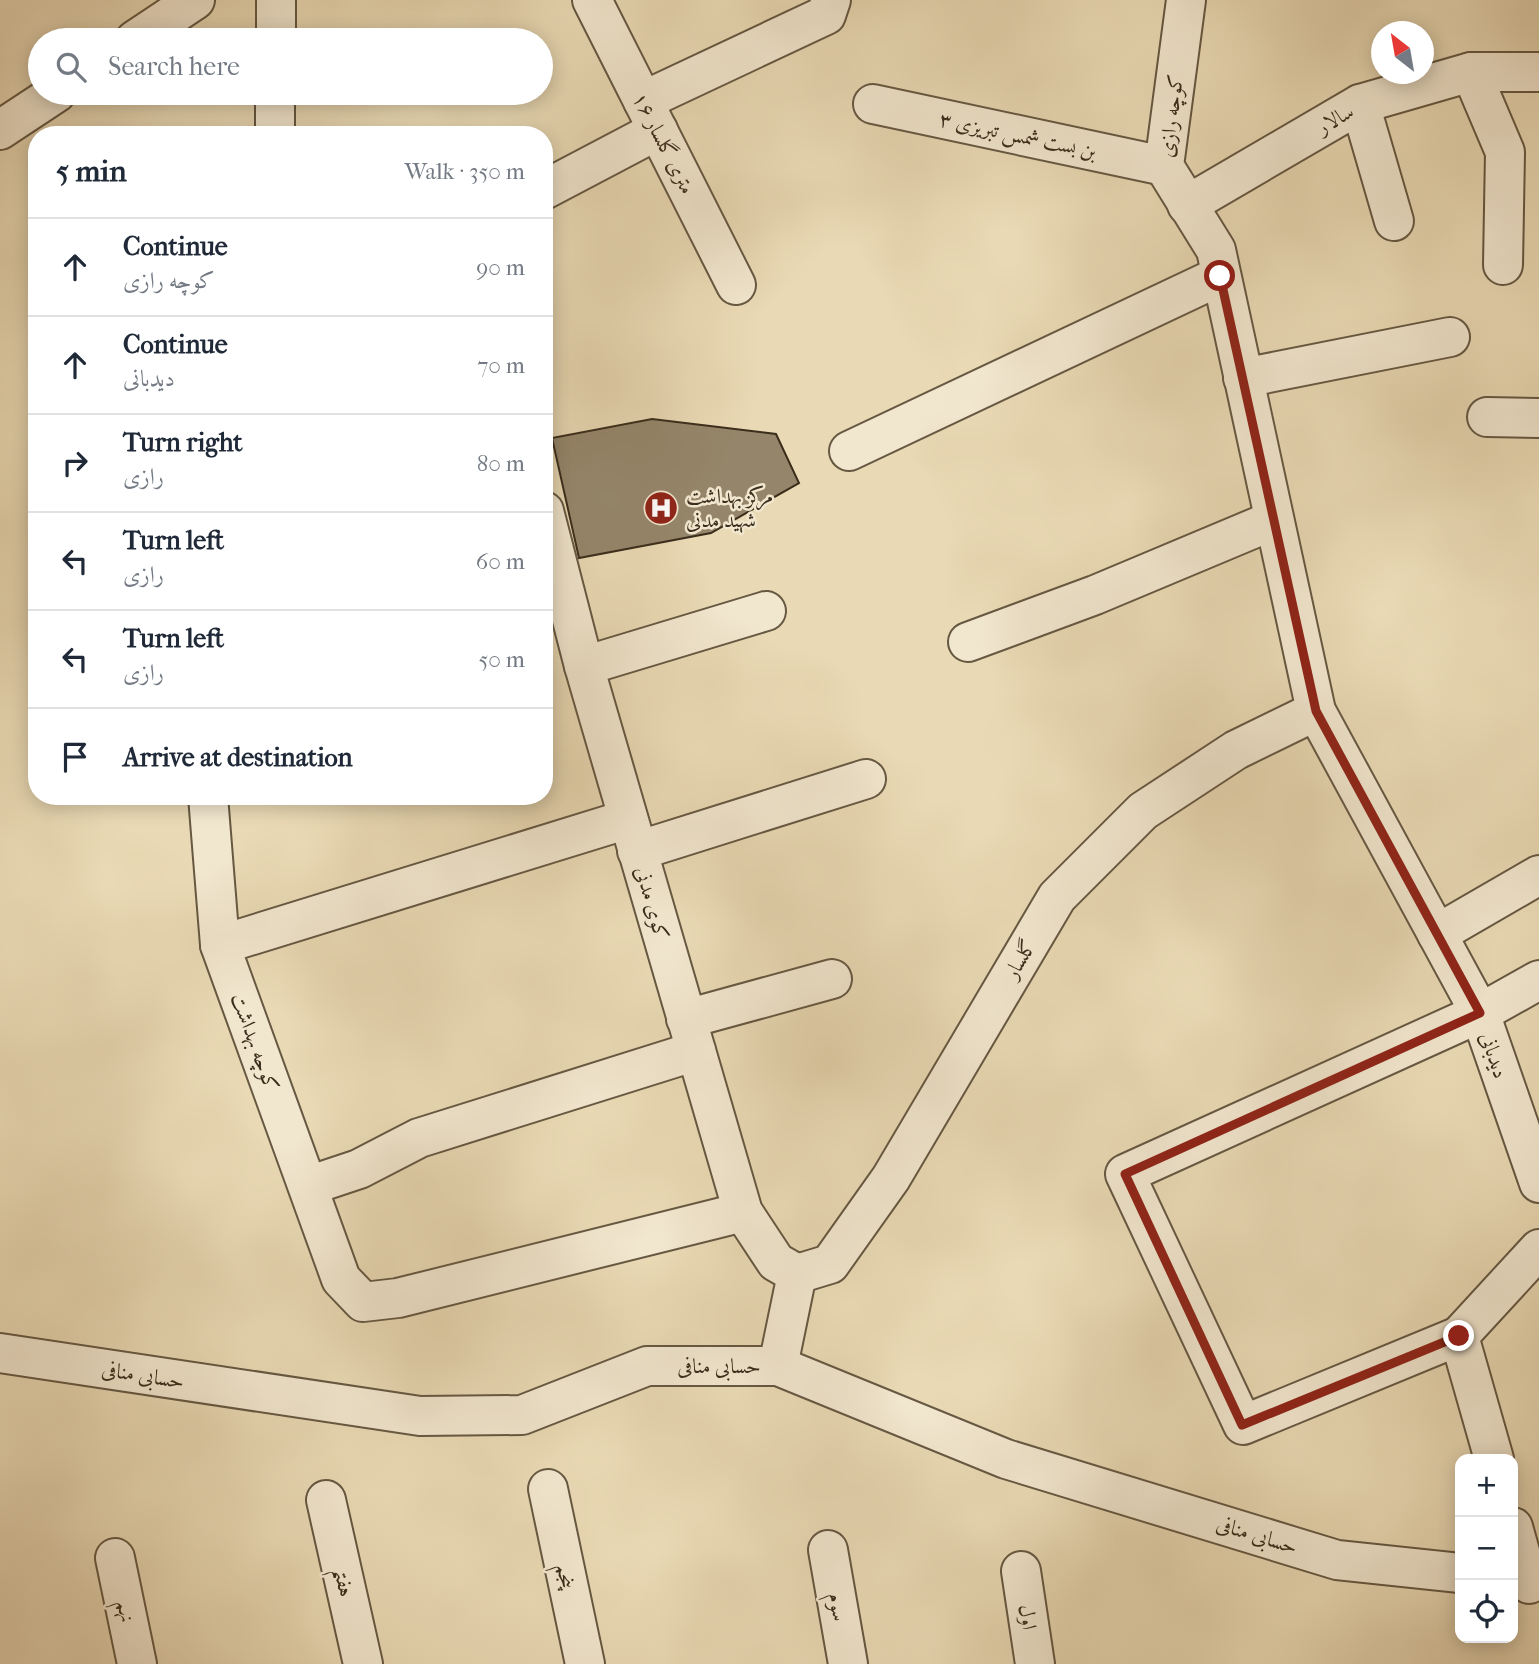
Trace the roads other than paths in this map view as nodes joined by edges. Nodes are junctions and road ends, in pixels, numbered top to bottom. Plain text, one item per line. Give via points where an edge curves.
1 (195, 0) edge
2 (276, 0) edge
3 (592, 0) edge
4 (831, 0) edge
5 (1186, 0) edge
6 (153, 28) edge
7 (276, 28) edge
8 (1471, 72) junction
9 (1539, 72) edge
10 (873, 104) dead end
11 (1360, 104) junction
12 (38, 105) edge
13 (275, 105) edge
14 (650, 115) junction
15 (275, 126) edge
16 (0, 130) edge
17 (1164, 166) junction
18 (553, 184) edge
19 (1188, 205) junction
20 (1394, 221) dead end
21 (1503, 265) dead end
22 (1220, 276) junction
23 (736, 285) dead end
24 (1450, 337) dead end
25 (1243, 378) junction
26 (1487, 416) dead end
27 (1539, 418) edge
28 (849, 451) dead end
29 (1274, 520) junction
30 (553, 546) edge
31 (766, 611) dead end
32 (968, 642) dead end
33 (584, 666) junction
34 (1316, 711) junction
35 (866, 779) dead end
36 (209, 805) edge
37 (633, 835) junction
38 (1539, 875) edge
39 (1437, 934) junction
40 (220, 945) junction
41 (832, 979) dead end
42 (1539, 980) edge
43 (1480, 1013) junction
44 (691, 1035) junction
45 (1539, 1183) edge
46 (308, 1186) junction
47 (743, 1212) junction
48 (1539, 1249) edge
49 (797, 1274) junction
50 (1459, 1336) junction
51 (0, 1353) edge
52 (778, 1366) junction
53 (1493, 1454) edge
54 (548, 1489) dead end
55 (326, 1500) dead end
56 (1518, 1544) edge
57 (828, 1550) dead end
58 (115, 1558) dead end
59 (1021, 1571) dead end
60 (1455, 1572) edge
61 (1530, 1586) edge
62 (137, 1664) edge
63 (363, 1664) edge
64 (585, 1664) edge
65 (848, 1664) edge
66 (1035, 1664) edge

1 - 6 street
2 - 7 street
3 - 14 street, ۱۶ متری گلسار
4 - 14 street via 826,15
5 - 17 street, کوچه رازی
8 - 9 street, سالار
8 - 11 street, سالار
8 - 21 street via 1505,152
10 - 17 street, بن بست شمس تبریزی ۳
11 - 19 street, سالار
11 - 20 street
12 - 16 street
13 - 15 street
14 - 18 street
14 - 23 street, ۱۶ متری گلسار
17 - 19 street, کوچه رازی
19 - 22 street, کوچه رازی via 1216,250
22 - 25 street, کوچه رازی
22 - 28 street
24 - 25 street
25 - 29 street, کوچه رازی
26 - 27 street
29 - 32 street
29 - 34 street, کوچه رازی
30 - 33 street, کوی مدنی
31 - 33 street
33 - 37 street, کوی مدنی
34 - 39 street, دیدبانی
34 - 49 street, گلسار via 1236,750 1143,811 1057,897 891,1178 830,1264
35 - 37 street
36 - 40 street, کوچه بهداشت
37 - 40 street
37 - 44 street, کوی مدنی
38 - 39 street
39 - 43 street, دیدبانی
40 - 46 street, کوچه بهداشت
41 - 44 street
42 - 43 street
43 - 45 street, دیدبانی
43 - 50 street via 1125,1174 1242,1425
44 - 46 street via 419,1138 359,1169
44 - 47 street, کوی مدنی
46 - 47 street, کوچه بهداشت via 341,1279 363,1302 398,1298
47 - 49 street, کوی مدنی via 776,1262
48 - 50 street
49 - 52 street
50 - 53 street
51 - 52 street, حسابی منافی via 420,1416 522,1415 647,1366
52 - 60 street, حسابی منافی via 1006,1458 1324,1556
54 - 64 street, پنجم
55 - 63 street, هفتم
56 - 61 street
57 - 65 street, سوم
58 - 62 street, نهم
59 - 66 street, اول

